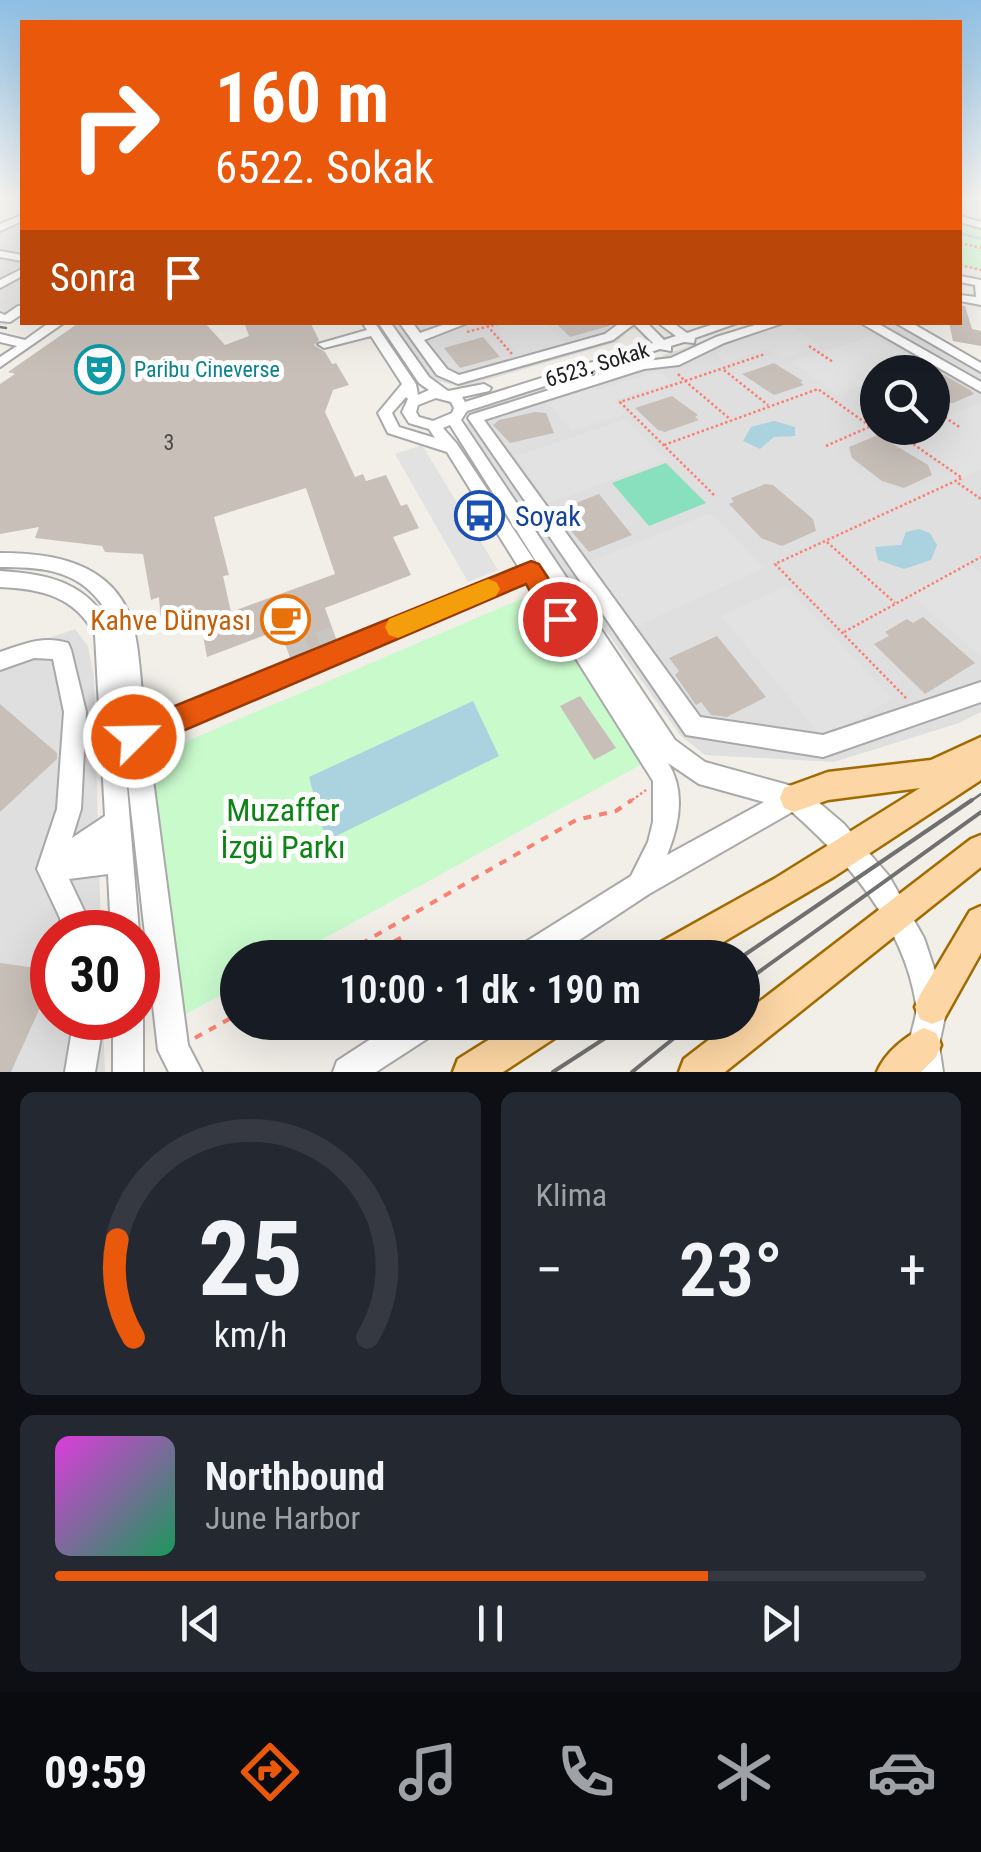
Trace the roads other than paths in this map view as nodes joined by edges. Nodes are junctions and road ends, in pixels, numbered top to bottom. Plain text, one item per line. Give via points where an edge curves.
1 (962, 277) edge
2 (981, 296) edge
3 (43, 325) edge
4 (53, 325) edge
5 (409, 325) edge
6 (455, 325) edge
7 (625, 325) edge
8 (641, 325) edge
9 (666, 325) edge
10 (698, 325) edge
11 (728, 325) edge
12 (770, 325) edge
13 (870, 325) edge
14 (883, 325) edge
15 (905, 325) edge
16 (376, 326) edge
17 (0, 338) edge
18 (417, 338) junction
19 (656, 341) junction
20 (21, 343) junction
21 (324, 344) dead end
22 (687, 344) junction
23 (0, 352) edge
24 (0, 363) edge
25 (981, 368) edge
26 (409, 384) junction
27 (981, 384) edge
28 (446, 394) junction
29 (412, 402) junction
30 (450, 418) junction
31 (452, 448) junction
32 (0, 560) edge
33 (531, 571) junction
34 (0, 580) edge
35 (336, 636) tunnel mouth
36 (358, 644) junction
37 (289, 654) tunnel mouth
38 (0, 661) edge
39 (274, 678) junction
40 (981, 692) edge
41 (134, 737) junction
42 (981, 750) edge
43 (981, 764) edge
44 (794, 798) junction
45 (118, 821) junction
46 (981, 849) edge
47 (851, 850) junction
48 (122, 859) junction
49 (50, 869) junction
50 (640, 885) junction
51 (69, 910) edge
52 (123, 910) edge
53 (898, 916) junction
54 (981, 922) edge
55 (554, 940) edge
56 (698, 940) edge
57 (932, 1007) junction
58 (85, 1040) edge
59 (128, 1040) edge
60 (397, 1040) edge
61 (521, 1040) edge
62 (926, 1058) edge
63 (80, 1072) edge
64 (128, 1072) edge
65 (187, 1072) edge
66 (348, 1072) edge
67 (471, 1072) edge
68 (697, 1072) edge
69 (896, 1072) edge

1 - 2 street via 980,283
3 - 20 street
4 - 20 street
5 - 18 street
6 - 18 street
7 - 18 street via 609,337 458,380 442,372
8 - 19 street
9 - 22 street
10 - 22 street, 6523. Sokak
11 - 22 street, 6523. Sokak
12 - 22 street
13 - 27 street
14 - 27 street
15 - 25 street
16 - 21 street
16 - 26 street
16 - 28 street via 424,380
17 - 20 street
19 - 22 street, 6523. Sokak
19 - 22 street
19 - 28 street, 6523. Sokak
19 - 30 street, 6523. Sokak
20 - 23 street
20 - 24 street
22 - 40 street via 644,365 474,418 694,727 823,746
26 - 29 street
26 - 31 street via 385,413 393,430
28 - 29 street, 6523. Sokak
28 - 30 street
29 - 30 street via 410,416 420,424
30 - 31 street
30 - 44 street via 666,748 700,772
31 - 33 street
32 - 41 street via 92,576 110,596 122,622
33 - 36 street
33 - 50 street via 664,778 669,811
34 - 45 street via 52,585 96,613 105,634
35 - 36 street
36 - 39 street
37 - 39 street
38 - 49 street via 34,649 60,650 64,666 75,712 69,809
39 - 41 street
41 - 65 street via 173,1050
42 - 44 main road via 933,773 828,786
43 - 47 main road
44 - 47 street
44 - 50 street
45 - 48 street
45 - 49 street
46 - 53 main road
47 - 53 street
47 - 56 main road
48 - 49 street
48 - 52 street
49 - 51 street
50 - 55 street
53 - 57 street
53 - 68 main road
54 - 57 main road
57 - 62 street
58 - 63 street
59 - 64 street
60 - 66 street
61 - 67 main road
62 - 69 main road

